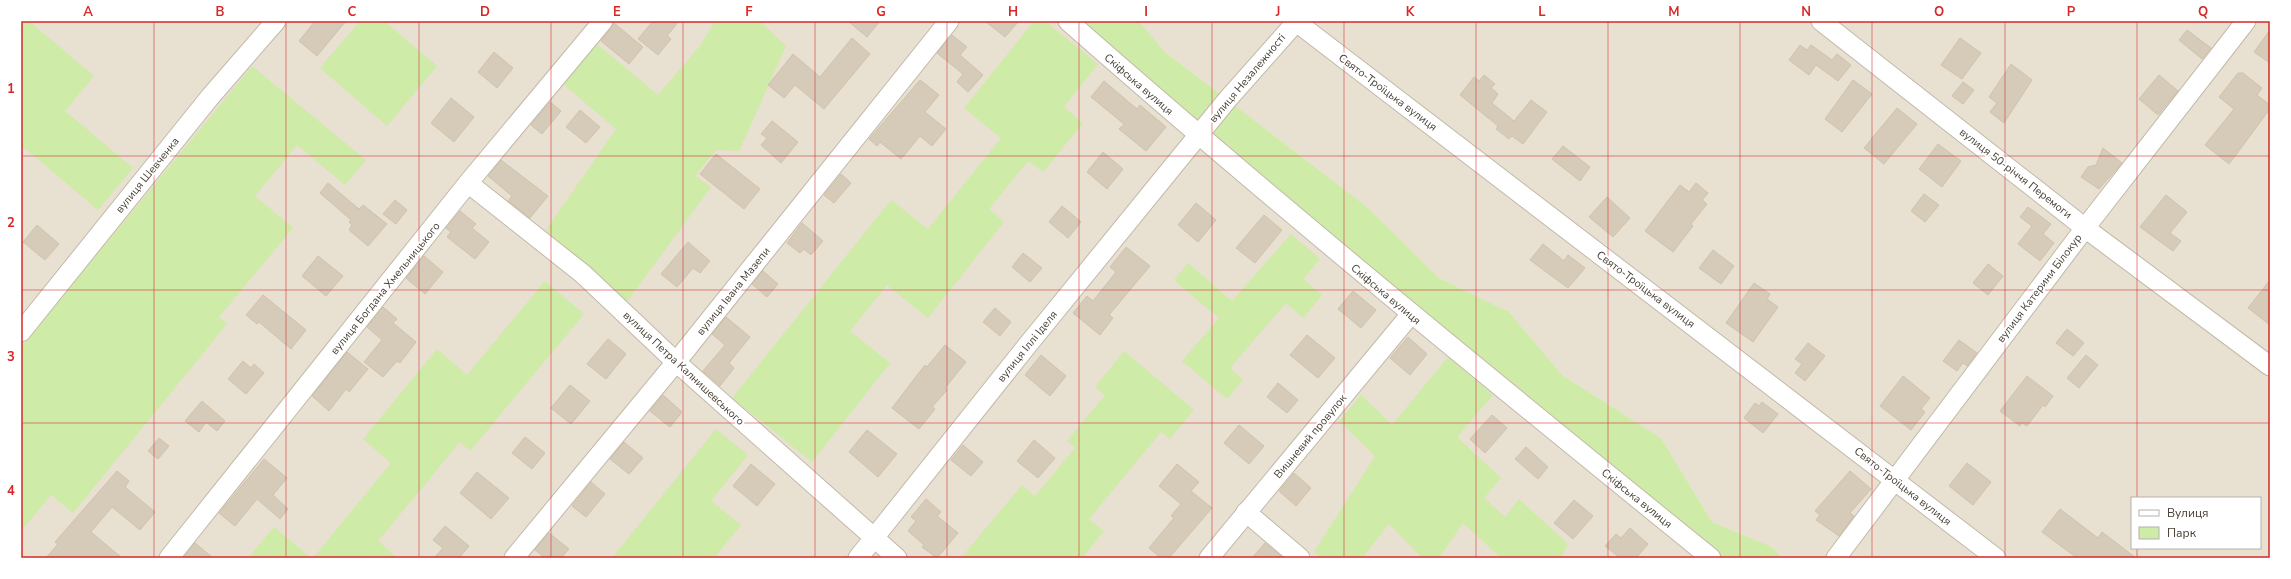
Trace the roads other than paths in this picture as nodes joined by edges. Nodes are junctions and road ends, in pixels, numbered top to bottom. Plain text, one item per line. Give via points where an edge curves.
1 (276, 21) edge
2 (603, 21) edge
3 (949, 21) edge
4 (1068, 21) edge
5 (1296, 21) edge
6 (1821, 21) edge
7 (2246, 21) edge
8 (1199, 137) junction
9 (468, 183) junction
10 (2085, 228) junction
11 (1411, 314) junction
12 (21, 332) edge
13 (676, 362) junction
14 (2270, 366) edge
15 (1895, 480) junction
16 (1246, 512) junction
17 (873, 539) junction
18 (170, 558) edge
19 (514, 558) edge
20 (858, 558) edge
21 (897, 558) edge
22 (1209, 558) edge
23 (1300, 558) edge
24 (1711, 558) edge
25 (1836, 558) edge
26 (1996, 558) edge

1 - 12 street, вулиця Шевченка via 210,97
2 - 9 street, вулиця Богдана Хмельницького
3 - 13 street, вулиця Івана Мазепи
4 - 8 street, Скіфська вулиця
5 - 8 street, вулиця Незалежності via 1227,100
5 - 15 street, Свято-Троїцька вулиця
6 - 10 street, вулиця 50-річчя Перемоги
7 - 10 street, вулиця Катерини Білокур
8 - 11 street, Скіфська вулиця
8 - 17 street, вулиця Іллі Іделя via 1026,347
9 - 13 street, вулиця Петра Калнишевського via 583,274
9 - 18 street, вулиця Богдана Хмельницького
10 - 14 street, вулиця 50-річчя Перемоги
10 - 15 street, вулиця Катерини Білокур
11 - 16 street, Вишневий провулок
11 - 24 street, Скіфська вулиця
13 - 17 street, вулиця Петра Калнишевського
13 - 19 street, вулиця Івана Мазепи
15 - 25 street, вулиця Катерини Білокур
15 - 26 street, Свято-Троїцька вулиця
16 - 22 street, Вишневий провулок
16 - 23 street
17 - 20 street, вулиця Іллі Іделя
17 - 21 street, вулиця Петра Калнишевського

